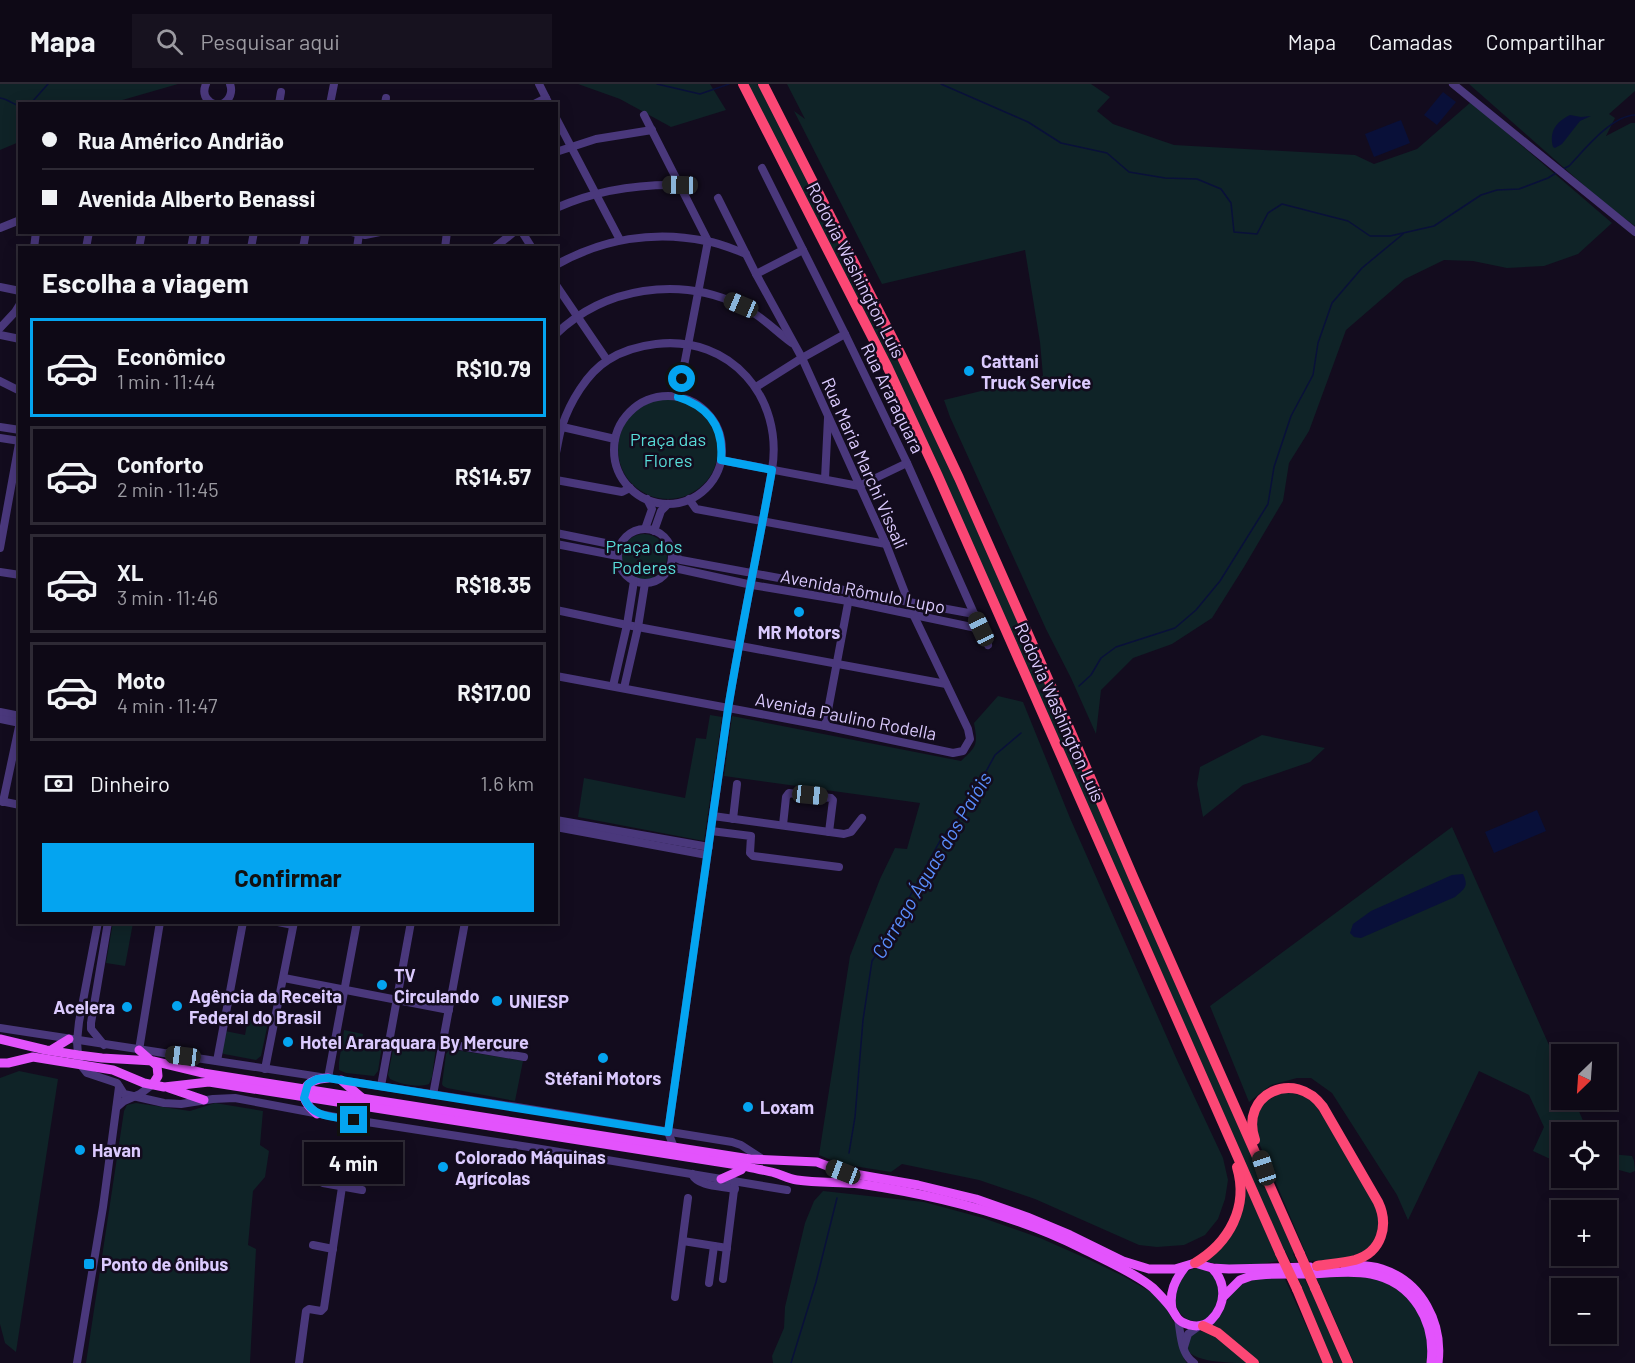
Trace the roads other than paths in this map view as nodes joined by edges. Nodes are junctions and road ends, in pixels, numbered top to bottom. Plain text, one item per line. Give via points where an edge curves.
1 (206, 84) edge
2 (230, 84) edge
3 (334, 84) edge
4 (539, 84) edge
5 (743, 84) edge
6 (763, 84) edge
7 (1453, 84) edge
8 (281, 92) dead end
9 (230, 100) edge
10 (547, 101) edge
11 (210, 102) edge
12 (279, 102) edge
13 (330, 102) edge
14 (644, 115) dead end
15 (558, 122) edge
16 (652, 130) junction
17 (571, 146) junction
18 (558, 151) edge
19 (762, 168) dead end
20 (680, 185) junction
21 (596, 194) junction
22 (718, 198) dead end
23 (558, 207) edge
24 (18, 221) edge
25 (0, 228) edge
26 (1635, 232) edge
27 (512, 234) edge
28 (620, 240) junction
29 (708, 241) junction
30 (496, 246) edge
31 (803, 250) junction
32 (746, 254) junction
33 (558, 265) edge
34 (756, 274) junction
35 (0, 287) edge
36 (558, 288) edge
37 (18, 291) edge
38 (699, 291) junction
39 (774, 306) junction
40 (18, 307) edge
41 (760, 316) junction
42 (578, 317) junction
43 (0, 328) edge
44 (558, 332) edge
45 (845, 334) junction
46 (0, 335) edge
47 (18, 339) edge
48 (688, 344) junction
49 (794, 345) junction
50 (802, 358) junction
51 (607, 360) junction
52 (0, 381) edge
53 (756, 387) junction
54 (18, 390) edge
55 (678, 397) junction
56 (828, 415) junction
57 (0, 427) edge
58 (559, 427) edge
59 (18, 430) edge
60 (0, 438) edge
61 (615, 439) junction
62 (18, 440) edge
63 (18, 446) edge
64 (721, 460) junction
65 (907, 463) junction
66 (772, 470) junction
67 (825, 479) junction
68 (558, 480) edge
69 (859, 486) junction
70 (630, 488) junction
71 (689, 499) junction
72 (647, 500) junction
73 (668, 504) junction
74 (763, 522) junction
75 (645, 529) junction
76 (654, 531) junction
77 (558, 533) edge
78 (558, 544) edge
79 (886, 544) junction
80 (620, 546) junction
81 (0, 548) edge
82 (618, 556) junction
83 (672, 556) junction
84 (670, 567) junction
85 (0, 572) edge
86 (754, 573) junction
87 (18, 575) edge
88 (634, 581) junction
89 (645, 583) junction
90 (752, 585) junction
91 (850, 592) junction
92 (848, 602) junction
93 (909, 602) junction
94 (558, 610) edge
95 (974, 614) junction
96 (914, 615) junction
97 (627, 625) junction
98 (638, 627) junction
99 (981, 629) junction
100 (739, 644) junction
101 (988, 645) dead end
102 (836, 664) junction
103 (558, 676) edge
104 (946, 684) junction
105 (613, 686) junction
106 (624, 688) junction
107 (728, 709) junction
108 (0, 712) edge
109 (18, 716) edge
110 (0, 719) edge
111 (18, 723) edge
112 (825, 726) junction
113 (18, 727) edge
114 (953, 753) joint
115 (736, 784) dead end
116 (1, 802) edge
117 (18, 805) edge
118 (713, 816) junction
119 (862, 818) dead end
120 (733, 819) junction
121 (558, 820) edge
122 (783, 825) junction
123 (558, 827) edge
124 (711, 831) junction
125 (829, 832) junction
126 (659, 842) junction
127 (708, 851) junction
128 (839, 867) dead end
129 (98, 924) edge
130 (108, 924) edge
131 (160, 924) edge
132 (243, 924) edge
133 (293, 924) edge
134 (357, 924) edge
135 (411, 924) edge
136 (465, 924) edge
137 (284, 978) junction
138 (344, 990) junction
139 (396, 1000) junction
140 (449, 1010) junction
141 (0, 1028) edge
142 (5, 1040) edge
143 (73, 1040) junction
144 (443, 1043) junction
145 (0, 1045) edge
146 (104, 1045) junction
147 (51, 1050) junction
148 (139, 1050) junction
149 (524, 1058) dead end
150 (79, 1059) junction
151 (3, 1061) edge
152 (153, 1061) junction
153 (217, 1061) junction
154 (265, 1069) junction
155 (328, 1078) junction
156 (341, 1080) junction
157 (153, 1084) junction
158 (381, 1086) junction
159 (119, 1087) junction
160 (164, 1087) junction
161 (305, 1094) junction
162 (433, 1095) junction
163 (132, 1097) junction
164 (363, 1098) junction
165 (204, 1100) junction
166 (116, 1109) junction
167 (317, 1114) junction
168 (1226, 1130) junction
169 (668, 1132) junction
170 (676, 1152) junction
171 (764, 1160) junction
172 (799, 1161) junction
173 (817, 1162) junction
174 (743, 1168) junction
175 (692, 1174) junction
176 (721, 1179) junction
177 (794, 1180) junction
178 (815, 1182) junction
179 (323, 1183) dead end
180 (737, 1184) junction
181 (1270, 1186) junction
182 (342, 1187) junction
183 (362, 1190) dead end
184 (787, 1190) dead end
185 (688, 1197) dead end
186 (683, 1241) junction
187 (313, 1245) dead end
188 (714, 1246) junction
189 (727, 1248) junction
190 (333, 1249) junction
191 (1190, 1265) junction
192 (1317, 1266) junction
193 (1212, 1268) junction
194 (723, 1279) dead end
195 (709, 1283) dead end
196 (675, 1297) dead end
197 (1223, 1297) junction
198 (1172, 1309) junction
199 (1178, 1319) junction
200 (1201, 1326) junction
201 (1184, 1351) junction
202 (76, 1362) edge
203 (299, 1363) edge
204 (1194, 1363) edge
205 (1254, 1363) edge
206 (1328, 1363) edge
207 (1348, 1363) edge
208 (1431, 1363) edge
209 (1438, 1363) edge

1 - 11 street via 204,93
2 - 9 street
3 - 13 street
4 - 10 street
5 - 168 highway, Rodovia Washington Luís via 888,368 938,476
6 - 181 highway, Rodovia Washington Luís via 959,478
7 - 26 street
8 - 12 street
14 - 16 street
15 - 17 street
16 - 17 street
16 - 20 street
17 - 18 street
17 - 21 street
19 - 31 street, Rua Araraquara
20 - 21 street via 637,186
20 - 29 street
21 - 23 street
21 - 28 street
22 - 32 street, Rua Maria Marchi Vissali
24 - 25 street
27 - 30 street
28 - 29 street via 679,236
28 - 33 street via 594,247
29 - 32 street
29 - 38 street
31 - 34 street
31 - 45 street, Rua Araraquara
32 - 34 street, Rua Maria Marchi Vissali
34 - 39 street, Rua Maria Marchi Vissali
35 - 37 street
36 - 42 street
38 - 41 street
38 - 42 street via 674,288 632,293
38 - 48 street
39 - 41 street
39 - 49 street, Rua Maria Marchi Vissali
40 - 43 street
41 - 49 street
42 - 44 street
42 - 51 street
45 - 50 street
45 - 65 street, Rua Araraquara
46 - 47 street
48 - 51 street via 646,345
48 - 53 street via 726,360
48 - 55 street
49 - 50 street, Rua Maria Marchi Vissali
50 - 53 street
50 - 56 street, Rua Maria Marchi Vissali
51 - 58 street via 579,391
52 - 54 street
53 - 66 street via 771,419 775,453
55 - 61 street via 657,397 638,405 622,420
55 - 64 street via 698,405 713,420 721,439
56 - 67 street
56 - 69 street, Rua Maria Marchi Vissali
57 - 59 street
58 - 61 street
60 - 62 street
61 - 70 street via 618,470
63 - 81 street
64 - 66 street
64 - 71 street via 713,479
65 - 69 street
65 - 95 street, Rua Araraquara
66 - 67 street
66 - 74 street
67 - 69 street
68 - 70 street via 622,492
69 - 79 street, Rua Maria Marchi Vissali
70 - 72 street
71 - 73 street
71 - 74 street via 696,509
72 - 73 street
72 - 75 street via 652,509
73 - 76 street
74 - 79 street
74 - 86 street
75 - 76 street
75 - 80 street via 630,534
76 - 83 street via 667,541
77 - 80 street
78 - 82 street
79 - 93 street, Rua Maria Marchi Vissali
80 - 82 street
82 - 88 street via 622,571
83 - 84 street
83 - 86 street, Avenida Rômulo Lupo
84 - 89 street via 660,578
84 - 90 street, Avenida Rômulo Lupo
85 - 87 street
86 - 90 street
86 - 91 street, Avenida Rômulo Lupo
88 - 89 street
88 - 97 street
89 - 98 street
90 - 92 street, Avenida Rômulo Lupo
90 - 100 street
91 - 92 street
91 - 93 street, Avenida Rômulo Lupo
92 - 96 street, Avenida Rômulo Lupo
92 - 102 street
93 - 95 street, Avenida Rômulo Lupo
93 - 96 street, Rua Maria Marchi Vissali
94 - 97 street
95 - 99 street, Rua Araraquara
96 - 99 street, Avenida Rômulo Lupo
96 - 104 street, Rua Maria Marchi Vissali
97 - 98 street
97 - 105 street
98 - 100 street
98 - 106 street
99 - 101 street, Rua Araraquara
100 - 102 street
100 - 107 street
102 - 104 street
102 - 112 street
103 - 105 street, Avenida Paulino Rodella
104 - 114 street, Rua Maria Marchi Vissali via 970,739 963,751
105 - 106 street, Avenida Paulino Rodella
106 - 107 street, Avenida Paulino Rodella
107 - 112 street, Avenida Paulino Rodella
107 - 118 street
108 - 109 street
110 - 111 street
112 - 114 street, Avenida Paulino Rodella
113 - 116 street
115 - 120 street
116 - 117 street
118 - 120 street
118 - 124 street
119 - 125 street via 848,834
120 - 122 street
121 - 126 street
122 - 125 street
122 - 125 street via 789,793 831,798
123 - 126 street
124 - 127 street
124 - 128 street via 751,836 753,856
126 - 127 street
127 - 169 street
129 - 143 street via 79,1022 72,1030
130 - 146 street via 91,1023 91,1029
131 - 148 street
132 - 153 street
133 - 137 street
134 - 138 street
135 - 139 street
136 - 140 street
137 - 138 street
137 - 154 street
138 - 139 street
138 - 155 street
139 - 140 street
139 - 158 street
140 - 144 street
141 - 143 street
142 - 145 main road
142 - 147 main road
143 - 146 street
143 - 147 main road
143 - 150 street
144 - 149 street
144 - 162 street
146 - 148 street
147 - 150 main road
148 - 152 main road
148 - 153 street
150 - 151 main road via 33,1057
150 - 152 main road
150 - 157 main road
150 - 159 street via 90,1075 111,1079
152 - 157 main road via 159,1070
152 - 161 main road
153 - 154 street
154 - 155 street
155 - 156 street
155 - 161 main road via 312,1081
156 - 158 street
156 - 164 main road
157 - 160 main road
157 - 163 street
158 - 162 street
159 - 163 street
159 - 166 street
160 - 161 main road via 209,1082
160 - 165 main road
161 - 164 main road
161 - 167 main road via 309,1107
161 - 170 main road
162 - 169 street
163 - 165 street via 181,1104
163 - 166 street
164 - 170 main road
165 - 167 street via 235,1098
166 - 202 street
167 - 175 street
168 - 191 highway via 1239,1175 1239,1208 1226,1237 1213,1251
168 - 206 highway, Rodovia Washington Luís, bridge
169 - 170 street
169 - 171 street via 732,1142
170 - 171 main road
170 - 174 main road
171 - 172 main road
172 - 173 main road
172 - 177 main road
173 - 178 main road via 820,1172
173 - 191 main road via 843,1172 976,1199 1027,1217 1141,1268
174 - 176 main road
174 - 177 main road
174 - 180 street
175 - 176 street
175 - 180 street via 699,1182
176 - 180 street
177 - 178 main road
178 - 198 main road via 858,1184 916,1194 1025,1224 1143,1281
179 - 182 street
180 - 184 street
180 - 189 street
181 - 192 highway via 1252,1132 1252,1119 1269,1092 1299,1089 1313,1095 1323,1107 1375,1196 1384,1221 1380,1241 1367,1254 1356,1260
181 - 207 highway, Rodovia Washington Luís, bridge
182 - 183 street
182 - 190 street
185 - 186 street
186 - 188 street
186 - 196 street
187 - 190 street
188 - 189 street
188 - 195 street
189 - 194 street
190 - 203 street via 323,1310 306,1311
191 - 193 main road
191 - 198 main road via 1175,1281
192 - 193 main road
192 - 209 main road via 1379,1268 1412,1287 1434,1318 1439,1337
193 - 197 main road via 1223,1284
197 - 200 main road via 1213,1318
197 - 208 main road via 1240,1280 1251,1276 1379,1276 1403,1288 1419,1306 1430,1328
198 - 199 main road
199 - 200 main road
199 - 201 street
200 - 201 street via 1188,1334
200 - 205 highway via 1218,1333
201 - 204 street

